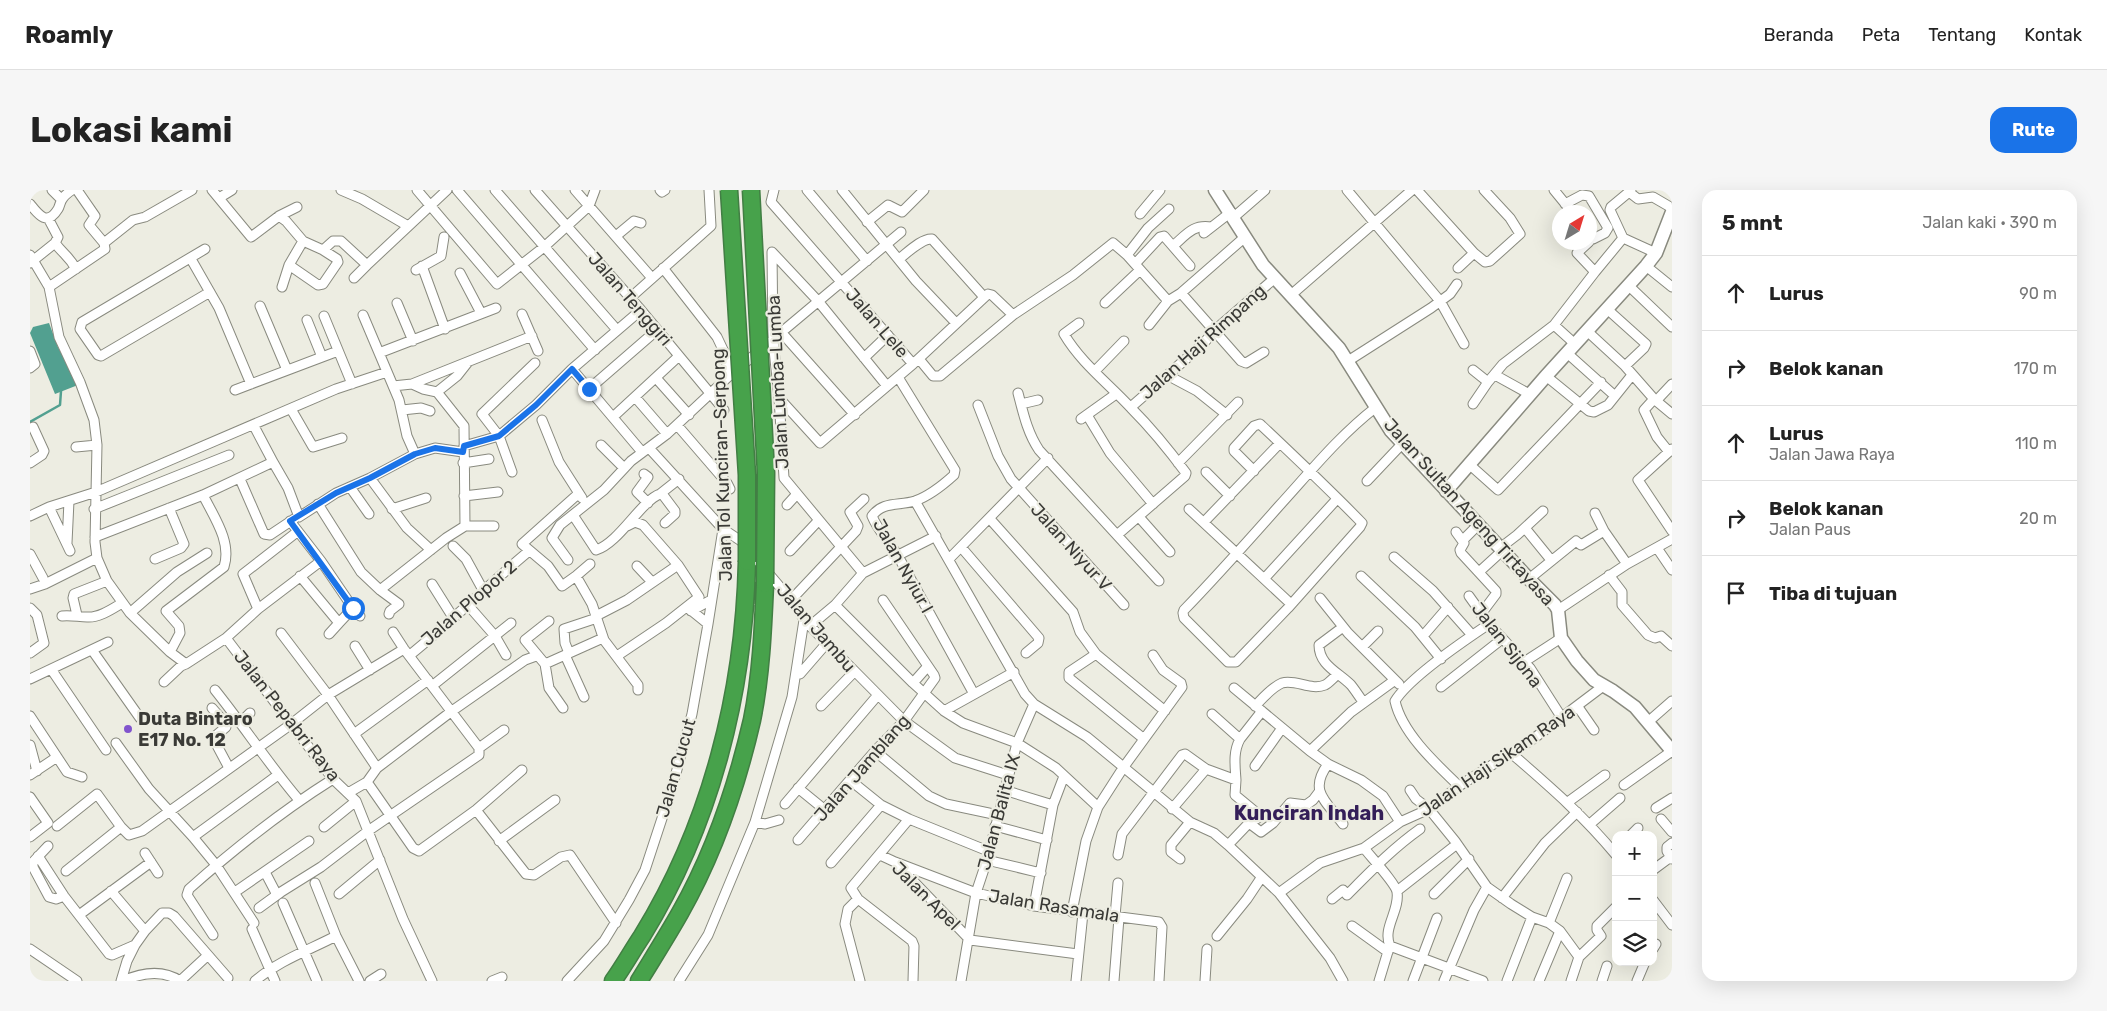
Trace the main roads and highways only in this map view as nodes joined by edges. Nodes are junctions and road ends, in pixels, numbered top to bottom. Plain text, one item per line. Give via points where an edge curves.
1 (729, 190) edge
2 (752, 190) edge
3 (1218, 191) edge
4 (1672, 212) edge
5 (1668, 234) edge
6 (1446, 491) junction
7 (1672, 751) edge
8 (613, 981) edge
9 (639, 981) edge

1 - 8 highway, Jalan Tol Kunciran–Serpong, bridge via 747,474 746,595 739,673 713,778 692,840 663,901
2 - 9 highway, bridge via 766,474 765,584 759,674 752,720 737,776 710,848 681,911
3 - 6 main road, Jalan Sultan Ageng Tirtayasa via 1252,250 1334,342 1402,444
4 - 5 main road
5 - 6 main road via 1630,287 1587,330
6 - 7 main road, Jalan Sultan Ageng Tirtayasa via 1552,600 1558,610 1562,638 1576,660 1602,687 1625,699

